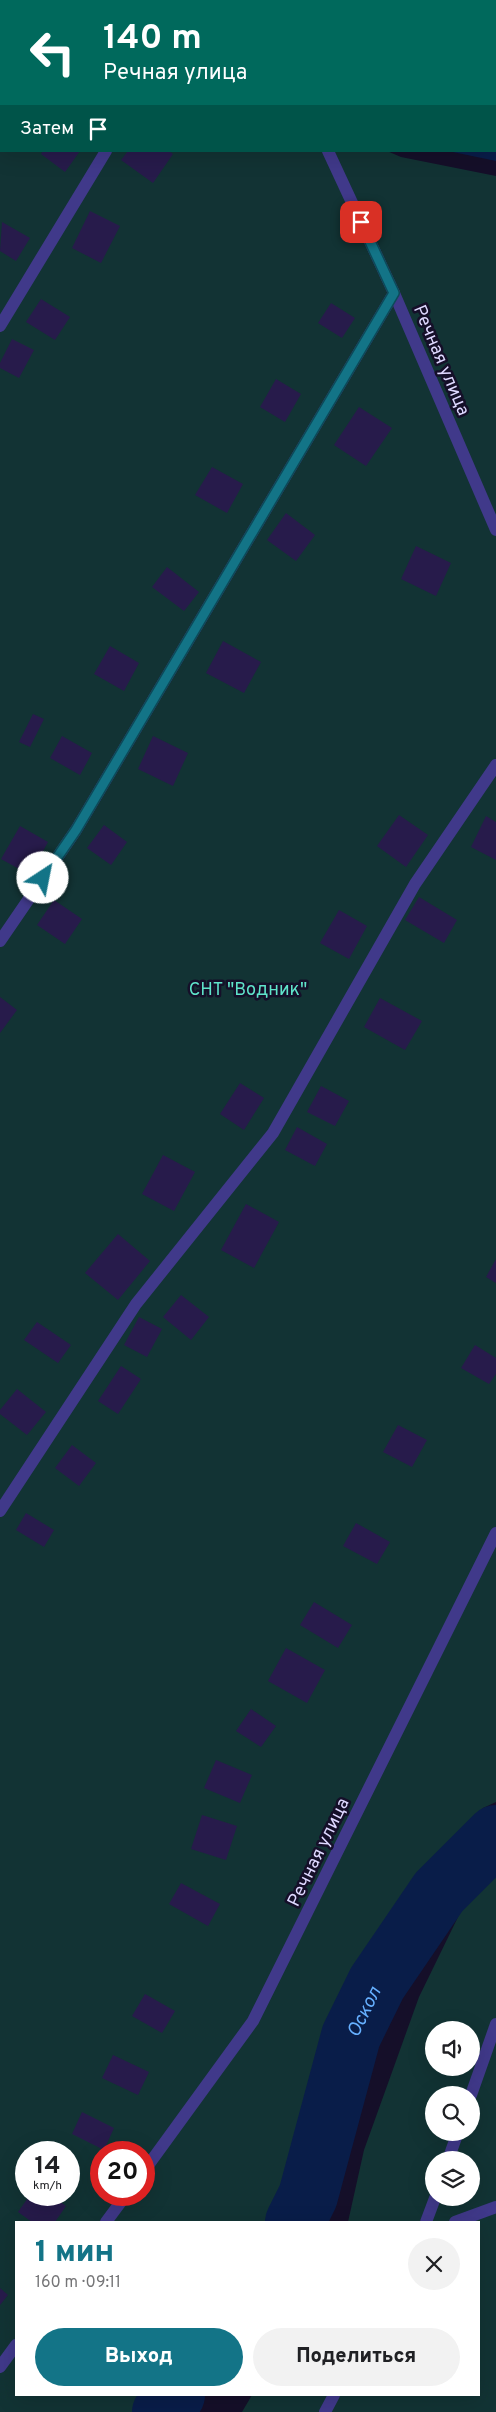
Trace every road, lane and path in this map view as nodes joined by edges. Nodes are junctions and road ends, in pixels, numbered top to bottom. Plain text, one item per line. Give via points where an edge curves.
1 (105, 152) edge
2 (328, 152) edge
3 (394, 293) junction
4 (0, 326) edge
5 (496, 530) edge
6 (496, 765) edge
7 (0, 941) edge
8 (0, 1511) edge
9 (496, 1533) edge
10 (496, 2024) edge
11 (474, 2086) edge
12 (155, 2156) edge
13 (118, 2206) edge
14 (432, 2206) edge
15 (496, 2207) edge
16 (107, 2221) edge
17 (426, 2221) edge
18 (457, 2221) edge
19 (15, 2346) edge
20 (0, 2367) edge
21 (333, 2396) edge
22 (325, 2412) edge

1 - 4 lane
2 - 3 lane, Речная улица
3 - 5 lane, Речная улица
3 - 7 lane via 76,830
6 - 8 lane via 415,884 272,1133 136,1304
9 - 12 lane, Речная улица via 253,2021
10 - 11 lane
13 - 16 lane
14 - 17 lane
15 - 18 lane
19 - 20 lane
21 - 22 lane

